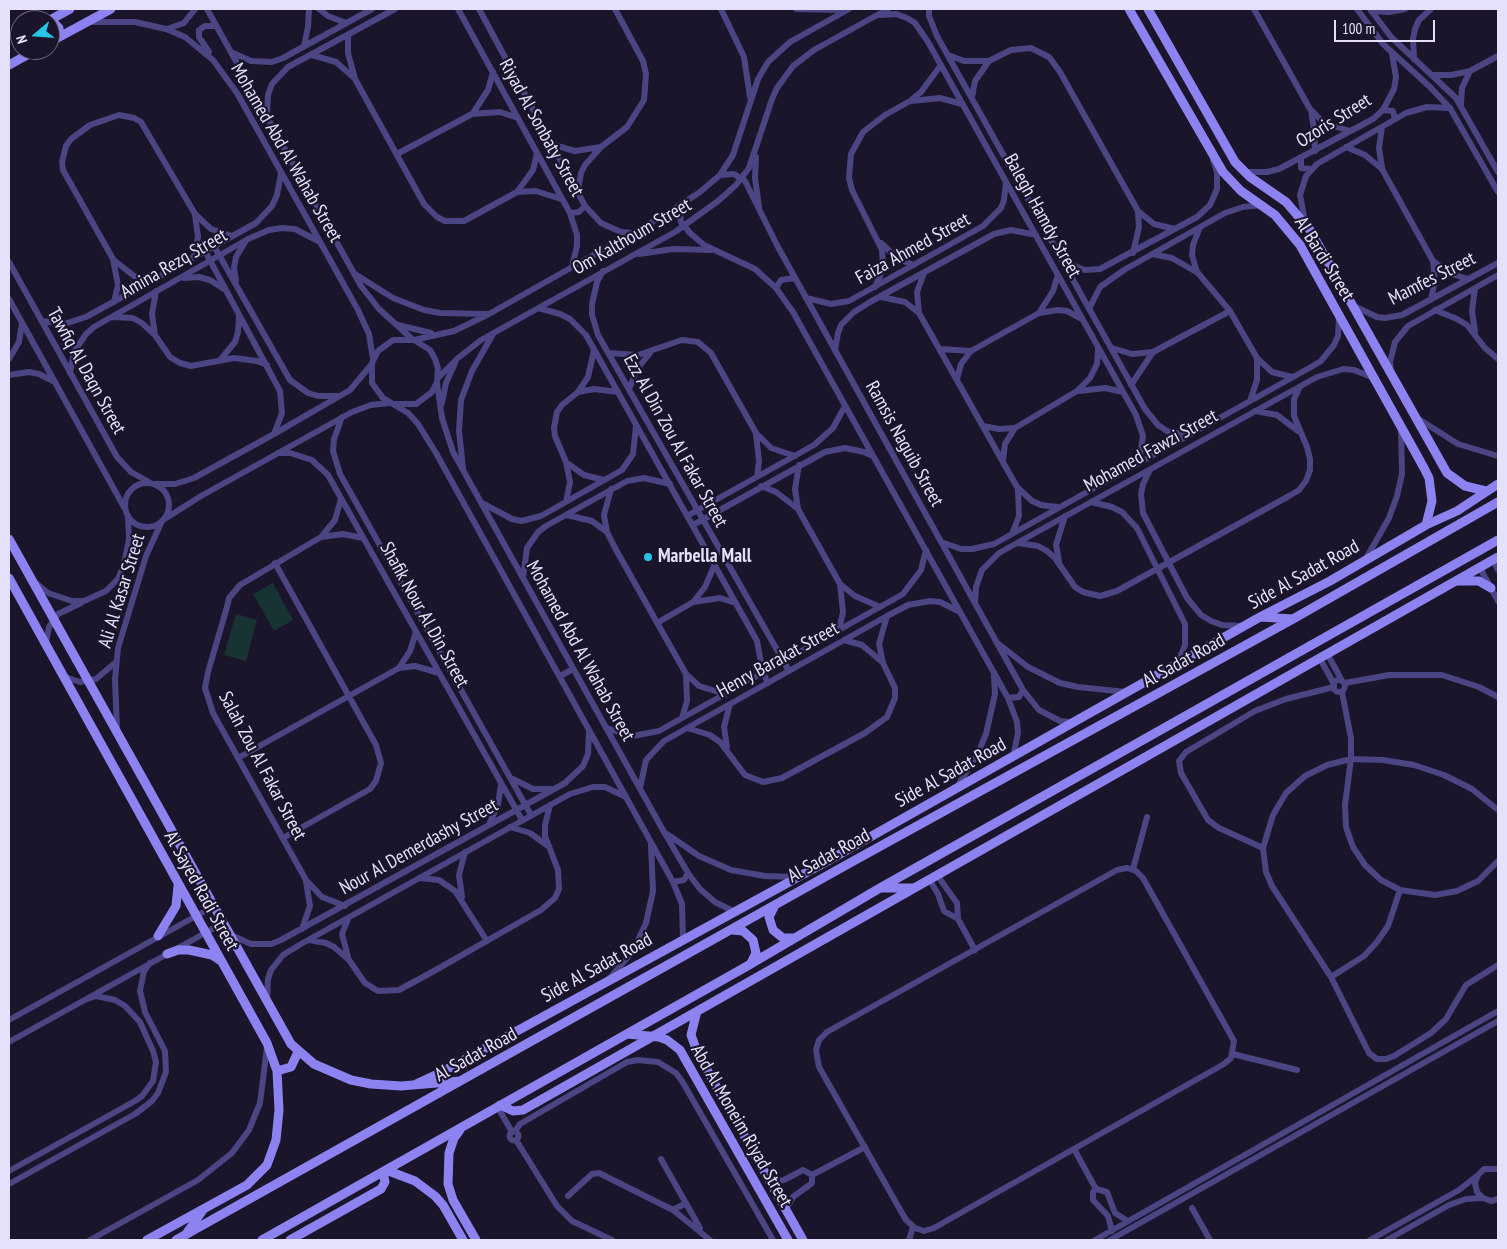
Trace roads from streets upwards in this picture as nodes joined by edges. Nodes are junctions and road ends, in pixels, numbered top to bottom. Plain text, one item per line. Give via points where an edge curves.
1 (110, 9) edge
2 (195, 9) edge
3 (207, 9) edge
4 (309, 9) edge
5 (318, 9) edge
6 (372, 9) edge
7 (395, 9) edge
8 (458, 9) edge
9 (479, 9) edge
10 (615, 9) edge
11 (721, 9) edge
12 (796, 9) edge
13 (848, 9) edge
14 (888, 9) edge
15 (929, 9) edge
16 (1129, 9) edge
17 (1148, 9) edge
18 (1254, 9) edge
19 (1357, 9) edge
20 (1405, 9) edge
21 (1431, 9) edge
22 (1370, 10) edge
23 (875, 16) junction
24 (87, 22) junction
25 (346, 23) junction
26 (216, 26) junction
27 (166, 30) junction
28 (348, 35) junction
29 (60, 36) edge
30 (937, 36) junction
31 (928, 42) junction
32 (304, 46) junction
33 (231, 52) junction
34 (1392, 52) junction
35 (312, 54) junction
36 (947, 54) junction
37 (1498, 56) edge
38 (1414, 59) junction
39 (213, 60) junction
40 (988, 60) junction
41 (941, 66) junction
42 (1470, 71) junction
43 (493, 72) junction
44 (1432, 75) junction
45 (355, 79) junction
46 (972, 99) junction
47 (1198, 100) junction
48 (910, 101) junction
49 (751, 102) junction
50 (963, 105) junction
51 (1185, 107) junction
52 (1462, 107) junction
53 (1450, 108) junction
54 (1310, 109) junction
55 (1382, 110) junction
56 (472, 114) junction
57 (268, 118) junction
58 (518, 118) junction
59 (1395, 120) junction
60 (1382, 127) junction
61 (1352, 131) junction
62 (553, 144) junction
63 (601, 147) junction
64 (757, 147) junction
65 (1346, 148) junction
66 (1314, 151) junction
67 (537, 153) junction
68 (397, 154) junction
69 (1211, 154) junction
70 (1004, 156) junction
71 (1301, 159) junction
72 (995, 161) junction
73 (1311, 169) junction
74 (1382, 169) junction
75 (281, 172) junction
76 (1243, 172) junction
77 (1498, 172) edge
78 (720, 175) junction
79 (742, 178) junction
80 (1006, 181) junction
81 (578, 191) junction
82 (517, 192) junction
83 (1498, 192) edge
84 (562, 199) junction
85 (683, 204) junction
86 (1261, 205) junction
87 (585, 206) junction
88 (1138, 211) junction
89 (570, 213) junction
90 (194, 214) junction
91 (1197, 217) junction
92 (764, 222) junction
93 (989, 223) junction
94 (1305, 224) junction
95 (684, 227) junction
96 (1200, 227) junction
97 (1175, 229) junction
98 (633, 233) junction
99 (994, 234) junction
100 (232, 236) junction
101 (1036, 236) junction
102 (248, 239) junction
103 (878, 240) junction
104 (319, 241) junction
105 (214, 246) junction
106 (716, 250) junction
107 (205, 251) junction
108 (1133, 253) junction
109 (1152, 254) junction
110 (220, 255) junction
111 (631, 256) junction
112 (194, 257) junction
113 (1325, 258) junction
114 (113, 259) junction
115 (1119, 260) junction
116 (210, 261) junction
117 (1433, 261) junction
118 (9, 262) edge
119 (1063, 262) junction
120 (1498, 262) edge
121 (914, 265) junction
122 (1311, 265) junction
123 (572, 267) junction
124 (1124, 270) junction
125 (603, 271) junction
126 (354, 273) junction
127 (924, 273) junction
128 (1198, 273) junction
129 (1058, 275) junction
130 (1498, 275) edge
131 (794, 278) junction
132 (178, 279) junction
133 (1468, 279) junction
134 (150, 282) junction
135 (237, 287) junction
136 (875, 287) junction
137 (776, 288) junction
138 (1475, 288) junction
139 (156, 291) junction
140 (227, 292) junction
141 (865, 293) junction
142 (880, 297) junction
143 (9, 298) edge
144 (806, 298) junction
145 (1431, 300) junction
146 (114, 302) junction
147 (870, 302) junction
148 (1351, 304) junction
149 (538, 308) junction
150 (1089, 309) junction
151 (1435, 310) junction
152 (1230, 311) junction
153 (238, 312) junction
154 (919, 313) junction
155 (1040, 313) junction
156 (489, 314) junction
157 (1339, 316) junction
158 (112, 317) junction
159 (389, 320) junction
160 (1083, 320) junction
161 (22, 322) junction
162 (42, 322) junction
163 (1102, 332) junction
164 (443, 333) junction
165 (494, 333) junction
166 (1475, 334) junction
167 (155, 335) junction
168 (1092, 335) junction
169 (413, 339) junction
170 (1098, 347) junction
171 (1111, 348) junction
172 (940, 349) junction
173 (594, 350) junction
174 (835, 351) junction
175 (971, 351) junction
176 (650, 352) junction
177 (1153, 352) junction
178 (608, 353) junction
179 (458, 358) junction
180 (1256, 358) junction
181 (9, 359) edge
182 (221, 359) junction
183 (1498, 359) edge
184 (372, 362) junction
185 (267, 365) junction
186 (1311, 367) junction
187 (70, 373) junction
188 (9, 375) edge
189 (1392, 376) junction
190 (1292, 377) junction
191 (1317, 377) junction
192 (1375, 378) junction
193 (956, 379) junction
194 (437, 380) junction
195 (56, 384) junction
196 (1131, 385) junction
197 (1302, 385) junction
198 (629, 389) junction
199 (1078, 391) junction
200 (578, 392) junction
201 (618, 392) junction
202 (1123, 392) junction
203 (341, 396) junction
204 (1250, 401) junction
205 (1407, 403) junction
206 (393, 404) junction
207 (845, 406) junction
208 (1145, 410) junction
209 (1392, 410) junction
210 (441, 411) junction
211 (1254, 411) junction
212 (1136, 415) junction
213 (1414, 416) junction
214 (342, 417) junction
215 (1215, 421) junction
216 (636, 425) junction
217 (1401, 425) junction
218 (983, 426) junction
219 (1015, 428) junction
220 (1220, 430) junction
221 (1298, 431) junction
222 (756, 433) junction
223 (274, 434) junction
224 (1188, 436) junction
225 (278, 453) junction
226 (795, 456) junction
227 (874, 456) junction
228 (1498, 456) edge
229 (566, 462) junction
230 (1003, 462) junction
231 (799, 465) junction
232 (1134, 466) junction
233 (1152, 468) junction
234 (463, 472) junction
235 (757, 477) junction
236 (605, 480) junction
237 (153, 483) junction
238 (670, 484) junction
239 (1498, 484) edge
240 (762, 486) junction
241 (1017, 487) junction
242 (611, 489) junction
243 (1486, 491) junction
244 (342, 499) junction
245 (480, 502) junction
246 (566, 502) junction
247 (1090, 502) junction
248 (1498, 502) edge
249 (1061, 507) junction
250 (798, 509) junction
251 (697, 510) junction
252 (126, 512) junction
253 (566, 515) junction
254 (687, 516) junction
255 (1066, 516) junction
256 (163, 520) junction
257 (702, 520) junction
258 (693, 525) junction
259 (1426, 526) junction
260 (607, 532) junction
261 (1012, 534) junction
262 (321, 537) junction
263 (363, 538) junction
264 (9, 539) edge
265 (1498, 540) edge
266 (941, 542) junction
267 (1017, 543) junction
268 (994, 544) junction
269 (926, 550) junction
270 (999, 553) junction
271 (1496, 559) edge
272 (1365, 560) junction
273 (1168, 562) junction
274 (275, 563) junction
275 (715, 564) junction
276 (1061, 567) junction
277 (1158, 568) junction
278 (1480, 568) junction
279 (1498, 570) edge
280 (30, 577) junction
281 (9, 578) edge
282 (523, 580) junction
283 (1330, 581) junction
284 (1454, 582) junction
285 (840, 584) junction
286 (1491, 588) junction
287 (1498, 600) edge
288 (84, 601) junction
289 (693, 602) junction
290 (736, 603) junction
291 (413, 604) junction
292 (976, 604) junction
293 (1316, 605) junction
294 (880, 607) junction
295 (403, 609) junction
296 (753, 611) junction
297 (960, 612) junction
298 (744, 616) junction
299 (887, 616) junction
300 (1260, 617) junction
301 (1293, 619) junction
302 (54, 620) junction
303 (657, 623) junction
304 (1350, 625) junction
305 (1244, 626) junction
306 (838, 630) junction
307 (416, 632) junction
308 (1357, 637) junction
309 (844, 640) junction
310 (997, 643) junction
311 (46, 645) junction
312 (1323, 655) junction
313 (116, 662) junction
314 (783, 662) junction
315 (883, 663) junction
316 (1177, 663) junction
317 (399, 668) junction
318 (573, 669) junction
319 (789, 671) junction
320 (763, 672) junction
321 (439, 673) junction
322 (686, 674) junction
323 (994, 674) junction
324 (560, 676) junction
325 (63, 677) junction
326 (88, 681) junction
327 (768, 682) junction
328 (1343, 682) junction
329 (1334, 686) junction
330 (1023, 690) junction
331 (1126, 692) junction
332 (1342, 692) junction
333 (725, 694) junction
334 (349, 696) junction
335 (1498, 697) edge
336 (1008, 698) junction
337 (730, 704) junction
338 (682, 718) junction
339 (1072, 722) junction
340 (606, 728) junction
341 (687, 728) junction
342 (589, 729) junction
343 (117, 732) junction
344 (728, 751) junction
345 (1013, 757) junction
346 (238, 758) junction
347 (1351, 758) junction
348 (510, 778) junction
349 (501, 783) junction
350 (559, 787) junction
351 (957, 788) junction
352 (640, 789) junction
353 (627, 797) junction
354 (550, 804) junction
355 (526, 805) junction
356 (516, 810) junction
357 (1498, 810) edge
358 (532, 815) junction
359 (909, 815) junction
360 (1147, 818) dead end
361 (522, 820) junction
362 (488, 826) junction
363 (510, 827) junction
364 (986, 830) junction
365 (664, 832) junction
366 (896, 837) junction
367 (283, 838) junction
368 (650, 839) junction
369 (548, 846) junction
370 (1263, 848) junction
371 (978, 851) junction
372 (465, 852) junction
373 (1498, 861) edge
374 (824, 863) junction
375 (848, 864) junction
376 (1132, 869) junction
377 (688, 874) junction
378 (795, 877) junction
379 (933, 877) junction
380 (419, 878) junction
381 (306, 880) junction
382 (673, 882) junction
383 (178, 883) junction
384 (880, 888) junction
385 (914, 888) junction
386 (1400, 890) junction
387 (949, 893) junction
388 (462, 898) junction
389 (940, 898) junction
390 (775, 905) junction
391 (214, 906) junction
392 (345, 906) junction
393 (733, 911) junction
394 (839, 911) junction
395 (196, 915) junction
396 (329, 915) junction
397 (349, 917) junction
398 (958, 919) junction
399 (223, 923) junction
400 (334, 925) junction
401 (729, 931) junction
402 (206, 932) junction
403 (298, 932) junction
404 (228, 933) junction
405 (158, 936) junction
406 (827, 937) junction
407 (796, 938) junction
408 (683, 939) junction
409 (308, 940) junction
410 (487, 941) junction
411 (301, 944) junction
412 (975, 950) junction
413 (167, 954) junction
414 (349, 960) junction
415 (222, 962) junction
416 (150, 963) junction
417 (749, 965) junction
418 (1498, 965) edge
419 (1331, 977) junction
420 (608, 981) junction
421 (86, 999) junction
422 (268, 1005) junction
423 (697, 1011) junction
424 (1498, 1011) edge
425 (9, 1020) edge
426 (1498, 1021) edge
427 (627, 1034) junction
428 (651, 1036) junction
429 (9, 1042) edge
430 (267, 1043) junction
431 (298, 1052) junction
432 (698, 1054) junction
433 (1233, 1054) junction
434 (687, 1061) junction
435 (1296, 1070) dead end
436 (276, 1071) junction
437 (1390, 1072) junction
438 (1394, 1079) junction
439 (463, 1081) junction
440 (416, 1084) junction
441 (498, 1105) junction
442 (462, 1126) junction
443 (513, 1131) junction
444 (864, 1146) junction
445 (1074, 1149) junction
446 (661, 1159) dead end
447 (1498, 1169) edge
448 (9, 1171) edge
449 (384, 1171) junction
450 (812, 1175) junction
451 (1478, 1175) junction
452 (770, 1182) junction
453 (9, 1184) edge
454 (1096, 1189) junction
455 (568, 1196) dead end
456 (1483, 1198) junction
457 (453, 1200) junction
458 (1497, 1200) edge
459 (686, 1202) junction
460 (443, 1206) junction
461 (204, 1208) junction
462 (1112, 1208) junction
463 (1192, 1208) dead end
464 (786, 1209) junction
465 (673, 1210) junction
466 (1105, 1212) junction
467 (1128, 1222) junction
468 (913, 1228) junction
469 (1112, 1231) junction
470 (703, 1233) junction
471 (181, 1238) edge
472 (90, 1240) edge
473 (147, 1240) edge
474 (262, 1240) edge
475 (290, 1240) edge
476 (463, 1240) edge
477 (476, 1240) edge
478 (612, 1240) edge
479 (710, 1240) edge
480 (773, 1240) edge
481 (788, 1240) edge
482 (803, 1240) edge
483 (909, 1240) edge
484 (1095, 1240) edge
485 (1110, 1240) edge
486 (1210, 1240) edge
487 (1370, 1240) edge
488 (1387, 1240) edge

1 - 24 street
2 - 27 street via 184,24
3 - 26 street, Mohamed Abd Al Wahab Street
4 - 32 street
5 - 25 street
6 - 25 street
7 - 28 street
8 - 43 street, Riyad Al Sonbaty Street
9 - 62 street, Riyad Al Sonbaty Street
10 - 63 street via 643,61 647,87 634,119 620,135
11 - 49 street via 744,57
12 - 13 street
13 - 49 street, Om Kalthoum Street via 790,42 775,55 763,70
14 - 23 street, Om Kalthoum Street
15 - 30 street, Balegh Hamdy Street
16 - 51 street, Al Bardi Street
17 - 47 street, Al Bardi Street
18 - 54 street
19 - 34 street
20 - 22 street via 1390,12
21 - 38 street via 1415,29 1412,39
22 - 38 street
23 - 31 street, Balegh Hamdy Street via 896,14 907,18
23 - 64 street, Om Kalthoum Street via 814,50 793,66 772,99
24 - 27 street, Mohamed Abd Al Wahab Street via 135,22
24 - 29 street
25 - 32 street
26 - 33 street, Mohamed Abd Al Wahab Street
26 - 39 street via 205,26 198,33
27 - 39 street, Mohamed Abd Al Wahab Street via 191,41
28 - 35 street
28 - 45 street via 348,53
30 - 31 street via 930,37
30 - 36 street, Balegh Hamdy Street
31 - 41 street, Balegh Hamdy Street
32 - 33 street via 283,58 262,63
33 - 57 street, Mohamed Abd Al Wahab Street
34 - 53 street
34 - 55 street, Ozoris Street via 1396,76 1394,89
35 - 45 street via 336,62
35 - 57 street via 288,67 272,84 266,106
36 - 40 street via 964,61
36 - 46 street, Balegh Hamdy Street
37 - 42 street
38 - 44 street
39 - 75 street, Mohamed Abd Al Wahab Street via 237,93
40 - 46 street via 975,80
40 - 88 street via 1020,48 1030,48 1048,57 1060,72
41 - 48 street via 927,86
41 - 50 street, Balegh Hamdy Street
42 - 44 street
42 - 52 street via 1462,88
43 - 56 street via 484,99
43 - 58 street, Riyad Al Sonbaty Street
44 - 52 street
45 - 68 street
46 - 70 street, Balegh Hamdy Street
47 - 51 street
47 - 76 street, Al Bardi Street
48 - 50 street via 940,98
48 - 103 street via 864,132 851,154 852,190
49 - 78 street, Om Kalthoum Street via 733,155
50 - 72 street, Balegh Hamdy Street
51 - 69 street, Al Bardi Street
52 - 77 street
53 - 59 street, Ozoris Street via 1427,107
53 - 83 street
54 - 61 street via 1333,127
54 - 66 street
55 - 59 street via 1393,112
55 - 61 street, Ozoris Street via 1374,119
56 - 58 street via 500,112
56 - 68 street
57 - 126 street, Mohamed Abd Al Wahab Street
58 - 67 street, Riyad Al Sonbaty Street
59 - 60 street, Ozoris Street
60 - 65 street, Ozoris Street
60 - 74 street via 1379,148
61 - 66 street, Ozoris Street
62 - 63 street via 575,151
62 - 81 street, Riyad Al Sonbaty Street
63 - 81 street via 581,173
64 - 79 street, Om Kalthoum Street
64 - 92 street via 756,193
65 - 73 street, Ozoris Street
65 - 74 street via 1365,155
66 - 71 street, Ozoris Street
67 - 82 street via 533,170
67 - 84 street, Riyad Al Sonbaty Street
68 - 82 street via 429,212 445,221 464,221
69 - 86 street, Al Bardi Street via 1231,182
69 - 91 street via 1217,172 1217,189 1210,205
70 - 72 street
70 - 119 street, Balegh Hamdy Street
71 - 73 street via 1301,168
71 - 76 street, Ozoris Street via 1279,169
72 - 80 street, Balegh Hamdy Street
73 - 94 street, Ozoris Street via 1300,195
74 - 117 street
75 - 100 street, Amina Rezq Street via 277,195 265,215
75 - 104 street, Mohamed Abd Al Wahab Street
76 - 94 street, Al Bardi Street via 1286,202
78 - 79 street via 734,174
78 - 85 street, Om Kalthoum Street
79 - 92 street, Ramsis Naguib Street
79 - 95 street, Om Kalthoum Street
80 - 93 street, Faiza Ahmed Street via 1001,208
80 - 101 street, Balegh Hamdy Street
81 - 87 street, Riyad Al Sonbaty Street
82 - 84 street via 536,191
84 - 89 street, Riyad Al Sonbaty Street
85 - 95 street via 680,216
85 - 98 street, Om Kalthoum Street
86 - 96 street via 1234,210
86 - 122 street, Al Bardi Street via 1289,229
87 - 89 street via 579,212
87 - 98 street, Riyad Al Sonbaty Street via 600,223
88 - 97 street via 1154,224
88 - 108 street via 1138,236
89 - 123 street, Riyad Al Sonbaty Street via 577,234
90 - 100 street via 211,229
90 - 112 street via 198,237
90 - 114 street via 141,122 119,115 90,125 66,146 63,170
91 - 96 street via 1202,222
91 - 97 street
92 - 131 street, Ramsis Naguib Street
93 - 99 street via 994,226
93 - 121 street, Faiza Ahmed Street
94 - 113 street, Al Bardi Street
95 - 106 street, Ramsis Naguib Street via 697,240
95 - 111 street, Om Kalthoum Street
96 - 109 street
96 - 128 street via 1192,255
97 - 108 street
98 - 123 street, Om Kalthoum Street
99 - 101 street, Faiza Ahmed Street via 1011,230
99 - 127 street, Faiza Ahmed Street
100 - 105 street, Amina Rezq Street
101 - 129 street, Balegh Hamdy Street
102 - 104 street, Amina Rezq Street via 282,228 295,229
102 - 110 street, Amina Rezq Street
102 - 135 street via 241,247 234,267
103 - 121 street via 898,259
103 - 136 street via 883,259
104 - 184 street, Mohamed Abd Al Wahab Street via 364,322 372,347
105 - 107 street, Amina Rezq Street
105 - 110 street
106 - 111 street via 673,249
106 - 137 street, Ramsis Naguib Street via 749,265
107 - 112 street, Amina Rezq Street
107 - 116 street
108 - 115 street
109 - 124 street
109 - 128 street via 1172,258
110 - 116 street, Amina Rezq Street
110 - 135 street
111 - 125 street, Om Kalthoum Street
112 - 134 street, Amina Rezq Street
113 - 122 street
113 - 148 street, Al Bardi Street
114 - 134 street via 126,272
114 - 146 street via 118,276
115 - 119 street via 1092,270
115 - 124 street
116 - 132 street, Amina Rezq Street
116 - 140 street
117 - 133 street via 1449,273
117 - 145 street via 1435,280
118 - 162 street, Tawfiq Al Daqn Street
119 - 150 street, Balegh Hamdy Street
120 - 133 street, Mamfes Street
121 - 136 street, Faiza Ahmed Street
122 - 157 street, Al Bardi Street
123 - 156 street, Om Kalthoum Street
124 - 150 street via 1100,287
125 - 149 street, Om Kalthoum Street
125 - 178 street, Ezz Al Din Zou Al Fakar Street via 594,294 592,315
126 - 156 street via 393,298 424,310
126 - 159 street, Mohamed Abd Al Wahab Street via 369,298
127 - 142 street, Faiza Ahmed Street
127 - 154 street via 917,292
128 - 152 street
129 - 155 street
129 - 160 street, Balegh Hamdy Street
130 - 138 street, Mamfes Street
131 - 137 street via 785,278
131 - 144 street, Ramsis Naguib Street
132 - 139 street, Amina Rezq Street
132 - 140 street via 189,276 204,278
133 - 145 street, Mamfes Street
134 - 146 street, Amina Rezq Street
135 - 203 street via 290,380 313,395
136 - 141 street, Faiza Ahmed Street
137 - 207 street, Ramsis Naguib Street via 793,312
138 - 151 street, Mamfes Street
138 - 166 street via 1472,311
139 - 158 street, Amina Rezq Street
139 - 167 street via 152,314
140 - 153 street
141 - 144 street, Faiza Ahmed Street via 840,304
141 - 147 street
142 - 147 street, Faiza Ahmed Street
142 - 154 street via 905,302
143 - 161 street, Tawfiq Al Daqn Street
144 - 174 street, Ramsis Naguib Street
145 - 148 street, Mamfes Street via 1402,315 1385,318 1368,314
146 - 162 street, Amina Rezq Street via 76,322
147 - 174 street, Faiza Ahmed Street via 841,325
148 - 189 street, Al Bardi Street
149 - 165 street, Om Kalthoum Street
149 - 173 street, Ezz Al Din Zou Al Fakar Street via 570,319 579,326
150 - 163 street, Balegh Hamdy Street
151 - 166 street via 1458,319
151 - 189 street, Mamfes Street via 1401,334 1392,352
152 - 177 street
152 - 180 street
153 - 182 street via 237,337
153 - 185 street
154 - 172 street
155 - 160 street via 1067,311
155 - 175 street
156 - 164 street, Om Kalthoum Street
157 - 186 street, Mohamed Fawzi Street via 1339,331 1334,345
157 - 192 street, Al Bardi Street
158 - 167 street via 132,318
158 - 187 street, Amina Rezq Street via 94,327 79,342
159 - 164 street via 415,330
159 - 169 street, Mohamed Abd Al Wahab Street
160 - 168 street, Balegh Hamdy Street
161 - 181 street via 19,342
161 - 195 street, Tawfiq Al Daqn Street
162 - 187 street, Tawfiq Al Daqn Street
163 - 168 street
163 - 171 street, Balegh Hamdy Street
164 - 169 street, Om Kalthoum Street
165 - 179 street, Om Kalthoum Street
165 - 234 street via 472,371 462,400 459,431
166 - 183 street
167 - 182 street via 170,357 180,363 191,366
168 - 170 street, Balegh Hamdy Street
169 - 184 street via 403,338 385,344
169 - 194 street via 430,350 438,368
170 - 199 street via 1094,371
170 - 202 street, Balegh Hamdy Street
171 - 177 street via 1132,354
171 - 196 street, Balegh Hamdy Street
172 - 175 street
172 - 193 street
173 - 200 street via 588,377
173 - 201 street, Ezz Al Din Zou Al Fakar Street
174 - 266 street, Ramsis Naguib Street
175 - 193 street via 961,364
176 - 178 street via 623,356
176 - 198 street via 638,368
176 - 222 street via 682,340 706,346
177 - 196 street
178 - 198 street, Ezz Al Din Zou Al Fakar Street
179 - 194 street, Om Kalthoum Street
179 - 210 street via 446,383
180 - 190 street via 1272,372
180 - 204 street via 1257,380
182 - 185 street via 246,359
184 - 203 street via 358,382
184 - 206 street via 371,373 377,391
185 - 223 street via 282,402
186 - 190 street, Mohamed Fawzi Street
186 - 191 street via 1317,370
187 - 237 street, Tawfiq Al Daqn Street via 117,457 131,472
188 - 195 street via 29,372
189 - 205 street, Al Bardi Street
190 - 204 street, Mohamed Fawzi Street
191 - 192 street, Mohamed Fawzi Street via 1343,369
191 - 197 street, Mohamed Fawzi Street
192 - 209 street, Al Bardi Street
193 - 218 street
194 - 206 street via 432,392 420,402 405,406
194 - 210 street, Mohamed Abd Al Wahab Street
195 - 252 street, Tawfiq Al Daqn Street
196 - 208 street, Balegh Hamdy Street
197 - 211 street, Mohamed Fawzi Street
197 - 221 street via 1293,407
198 - 251 street, Ezz Al Din Zou Al Fakar Street
199 - 202 street via 1105,388
199 - 219 street
200 - 201 street via 594,389
200 - 229 street via 562,405 554,420 555,436
201 - 216 street, Ezz Al Din Zou Al Fakar Street
202 - 212 street, Balegh Hamdy Street
203 - 223 street
204 - 215 street, Mohamed Fawzi Street
205 - 209 street
205 - 213 street, Al Bardi Street
206 - 214 street via 371,405
206 - 324 street, Mohamed Abd Al Wahab Street via 408,413 426,437
207 - 226 street via 824,438
207 - 227 street, Ramsis Naguib Street
208 - 212 street via 1142,415
208 - 224 street, Balegh Hamdy Street via 1167,431
209 - 217 street, Al Bardi Street
210 - 234 street, Mohamed Abd Al Wahab Street via 446,436
211 - 220 street, Mohamed Fawzi Street
211 - 221 street via 1277,415
212 - 232 street, Balegh Hamdy Street via 1143,441
213 - 228 street via 1458,444
213 - 243 street, Al Bardi Street via 1447,473 1465,486
214 - 225 street
214 - 291 street, Shafik Nour Al Din Street via 334,440 335,463
215 - 220 street
215 - 224 street, Mohamed Fawzi Street
216 - 236 street via 636,445 628,462 622,470
216 - 238 street, Ezz Al Din Zou Al Fakar Street
217 - 259 street, Al Bardi Street via 1429,478 1432,501
217 - 272 street via 1402,474 1397,496 1389,518
218 - 219 street
218 - 230 street
219 - 230 street via 1005,444
220 - 233 street, Mohamed Fawzi Street
221 - 273 street via 1310,458 1308,475 1299,490
222 - 226 street via 771,448
222 - 235 street
223 - 237 street via 194,478 175,484
224 - 232 street, Mohamed Fawzi Street
225 - 244 street, Shafik Nour Al Din Street via 312,460 328,475
225 - 256 street
226 - 235 street
227 - 231 street via 855,449 834,449
227 - 269 street, Ramsis Naguib Street
229 - 236 street via 584,475
229 - 246 street via 570,482
230 - 241 street
231 - 240 street
231 - 250 street via 794,489
232 - 249 street, Mohamed Fawzi Street
233 - 247 street, Mohamed Fawzi Street
233 - 273 street via 1143,484 1141,503
234 - 245 street, Mohamed Abd Al Wahab Street
235 - 251 street
236 - 246 street
237 - 252 street via 136,485 130,490 125,502
237 - 256 street via 169,500
238 - 242 street via 644,478 627,481
238 - 254 street, Ezz Al Din Zou Al Fakar Street
239 - 243 street, Side Al Sadat Road
240 - 250 street via 783,496
240 - 257 street
241 - 249 street via 1041,505
241 - 261 street via 1020,506
242 - 253 street
242 - 260 street via 604,514
243 - 259 street, Side Al Sadat Road via 1457,512
244 - 262 street, Salah Zou Al Fakar Street via 335,520
244 - 263 street, Shafik Nour Al Din Street
245 - 246 street via 502,516 521,521 541,516
245 - 282 street, Mohamed Abd Al Wahab Street
247 - 255 street, Mohamed Fawzi Street
247 - 277 street via 1112,507 1130,519
248 - 293 street, Al Sadat Road
249 - 255 street
249 - 261 street, Mohamed Fawzi Street
250 - 285 street
251 - 254 street
251 - 257 street, Ezz Al Din Zou Al Fakar Street
252 - 256 street via 132,521 144,527
252 - 288 street, Ali Al Kasar Street via 128,546 122,572 106,591
253 - 260 street via 592,521
253 - 282 street via 532,539 524,558
254 - 258 street, Ezz Al Din Zou Al Fakar Street
255 - 267 street, Mohamed Fawzi Street
255 - 276 street via 1056,545
256 - 313 street, Ali Al Kasar Street via 142,568
257 - 258 street
257 - 296 street, Ezz Al Din Zou Al Fakar Street
258 - 275 street, Ezz Al Din Zou Al Fakar Street
259 - 272 street, Side Al Sadat Road
260 - 303 street
261 - 268 street, Mohamed Fawzi Street
262 - 263 street, Salah Zou Al Fakar Street via 342,534
262 - 274 street, Salah Zou Al Fakar Street
263 - 295 street, Shafik Nour Al Din Street
264 - 280 street, Al Sayed Radi Street
265 - 304 street
266 - 268 street, Mohamed Fawzi Street via 956,548 972,549
266 - 292 street, Ramsis Naguib Street
267 - 270 street, Mohamed Fawzi Street
267 - 276 street via 1038,546
268 - 270 street
269 - 294 street, Henry Barakat Street via 921,570 911,587
269 - 297 street, Ramsis Naguib Street
270 - 292 street, Mohamed Fawzi Street via 982,570 976,587
271 - 278 street
271 - 279 street
272 - 283 street, Side Al Sadat Road
273 - 277 street
273 - 305 street via 1192,606 1201,615 1222,625
274 - 334 street
274 - 346 street, Salah Zou Al Fakar Street via 240,584 230,598 206,680 209,705
275 - 289 street via 705,587
275 - 290 street, Ezz Al Din Zou Al Fakar Street
276 - 277 street via 1075,587 1087,594 1100,596 1117,591
277 - 316 street via 1185,624 1185,644
278 - 284 street
278 - 286 street
280 - 288 street, Ali Al Kasar Street via 48,593 72,601
280 - 302 street, Al Sayed Radi Street
281 - 311 street, Al Sayed Radi Street
282 - 318 street, Mohamed Abd Al Wahab Street
283 - 293 street
283 - 300 street, Side Al Sadat Road
284 - 286 street via 1479,581
284 - 308 street
285 - 294 street via 855,596
285 - 306 street via 843,612
286 - 287 street
288 - 302 street via 65,610
289 - 290 street via 720,598
289 - 303 street
290 - 298 street, Ezz Al Din Zou Al Fakar Street
291 - 295 street
291 - 348 street, Shafik Nour Al Din Street
292 - 310 street, Ramsis Naguib Street
293 - 301 street, Al Sadat Road
294 - 306 street, Henry Barakat Street
295 - 307 street, Shafik Nour Al Din Street
296 - 298 street
296 - 314 street, Ezz Al Din Zou Al Fakar Street
297 - 299 street, Henry Barakat Street via 946,604 930,601 908,605
297 - 323 street, Ramsis Naguib Street
298 - 320 street, Ezz Al Din Zou Al Fakar Street via 760,649
299 - 309 street, Henry Barakat Street
299 - 315 street via 879,644
300 - 301 street
300 - 305 street, Side Al Sadat Road
301 - 366 street, Al Sadat Road
302 - 311 street
302 - 326 street, Al Sayed Radi Street
303 - 322 street
304 - 308 street
304 - 364 street
305 - 316 street, Side Al Sadat Road
306 - 314 street, Henry Barakat Street
307 - 317 street via 410,651
307 - 321 street, Shafik Nour Al Din Street
308 - 312 street
309 - 315 street via 862,645
309 - 319 street, Henry Barakat Street
310 - 330 street, Ramsis Naguib Street
310 - 331 street via 1028,667 1060,683
311 - 325 street, Al Sayed Radi Street
312 - 328 street
312 - 329 street
312 - 371 street
313 - 326 street via 103,676
313 - 343 street, Ali Al Kasar Street
314 - 319 street, Ezz Al Din Zou Al Fakar Street
314 - 320 street, Henry Barakat Street
315 - 344 street via 894,683 895,698 887,717 865,733 773,781 763,782 745,774
316 - 331 street, Side Al Sadat Road
317 - 321 street via 415,666
317 - 334 street
318 - 324 street
318 - 340 street, Mohamed Abd Al Wahab Street
319 - 327 street, Henry Barakat Street
320 - 327 street, Ezz Al Din Zou Al Fakar Street
320 - 333 street, Henry Barakat Street
321 - 349 street, Shafik Nour Al Din Street
322 - 333 street via 699,686
322 - 338 street via 687,701
323 - 336 street, Ramsis Naguib Street
323 - 351 street via 994,701 986,734
324 - 342 street, Mohamed Abd Al Wahab Street
325 - 326 street
325 - 383 street, Al Sayed Radi Street
326 - 343 street, Al Sayed Radi Street
327 - 337 street, Henry Barakat Street
328 - 329 street via 1338,680
328 - 332 street
328 - 335 street via 1389,675 1442,675
329 - 332 street via 1337,692
329 - 370 street via 1286,698 1256,711 1186,752 1179,761 1181,773 1208,820
330 - 336 street via 1019,697
330 - 339 street, Ramsis Naguib Street via 1039,710 1060,721
331 - 339 street, Side Al Sadat Road
332 - 347 street via 1348,716
333 - 338 street, Henry Barakat Street
334 - 346 street
334 - 367 street via 380,754 382,763 376,782 362,794
336 - 345 street, Ramsis Naguib Street via 1017,722
337 - 341 street, Henry Barakat Street
337 - 344 street via 724,727
338 - 340 street, Henry Barakat Street via 642,736 625,735
339 - 345 street, Side Al Sadat Road
340 - 352 street, Mohamed Abd Al Wahab Street
341 - 344 street via 710,735
341 - 352 street, Henry Barakat Street via 651,753 643,768
342 - 350 street, Nour Al Demerdashy Street via 590,741 583,766
342 - 353 street, Mohamed Abd Al Wahab Street
343 - 391 street, Al Sayed Radi Street
345 - 351 street, Side Al Sadat Road
346 - 367 street, Salah Zou Al Fakar Street
347 - 357 street via 1414,765 1444,775 1472,790
347 - 370 street via 1305,776 1286,793 1273,815
347 - 386 street via 1344,805 1353,847 1381,880
348 - 350 street via 534,789
348 - 355 street, Shafik Nour Al Din Street
349 - 356 street, Shafik Nour Al Din Street
349 - 362 street via 498,805
350 - 355 street, Nour Al Demerdashy Street
351 - 359 street, Side Al Sadat Road
352 - 365 street, Mohamed Abd Al Wahab Street
353 - 354 street, Nour Al Demerdashy Street via 610,789 593,787 581,789
353 - 368 street, Mohamed Abd Al Wahab Street
354 - 358 street, Nour Al Demerdashy Street
354 - 369 street via 545,825
355 - 356 street, Nour Al Demerdashy Street
355 - 358 street, Shafik Nour Al Din Street
356 - 361 street, Shafik Nour Al Din Street
356 - 362 street, Nour Al Demerdashy Street
358 - 361 street, Nour Al Demerdashy Street
359 - 366 street
359 - 374 street, Side Al Sadat Road
360 - 376 street
361 - 363 street, Nour Al Demerdashy Street
362 - 392 street, Nour Al Demerdashy Street
363 - 369 street via 530,834
363 - 372 street, Nour Al Demerdashy Street
364 - 371 street
364 - 384 street
365 - 377 street, Mohamed Abd Al Wahab Street
365 - 378 street via 699,856 731,870
366 - 375 street, Al Sadat Road
367 - 381 street, Salah Zou Al Fakar Street
368 - 382 street, Mohamed Abd Al Wahab Street
368 - 420 street via 654,874 646,923 632,950
369 - 410 street via 560,880 555,898 541,910
370 - 419 street via 1266,872 1272,886
371 - 379 street
372 - 380 street, Nour Al Demerdashy Street
372 - 388 street via 458,875
373 - 386 street via 1478,881 1457,891 1435,895
374 - 375 street
374 - 378 street, Side Al Sadat Road
375 - 390 street, Al Sadat Road
376 - 412 street via 1117,870
376 - 433 street via 1142,878 1234,1041
377 - 382 street via 684,880
377 - 393 street, Mohamed Abd Al Wahab Street via 707,896
378 - 393 street, Side Al Sadat Road
379 - 385 street
379 - 387 street
379 - 389 street
380 - 388 street via 448,884
380 - 397 street, Nour Al Demerdashy Street
381 - 392 street, Salah Zou Al Fakar Street via 328,901
381 - 403 street, Salah Zou Al Fakar Street via 310,906
382 - 408 street, Mohamed Abd Al Wahab Street via 684,916
383 - 395 street, Al Sayed Radi Street
383 - 405 street via 176,906
384 - 385 street
384 - 394 street
385 - 406 street
386 - 419 street via 1388,926 1377,942 1349,968
387 - 389 street
387 - 398 street via 957,903
388 - 410 street
389 - 398 street via 944,911
390 - 401 street, Al Sadat Road
390 - 407 street via 769,917 773,930 783,938
391 - 395 street
391 - 399 street, Al Sayed Radi Street
392 - 396 street, Nour Al Demerdashy Street
393 - 408 street, Side Al Sadat Road
394 - 406 street
394 - 407 street
395 - 402 street, Al Sayed Radi Street
395 - 405 street
396 - 400 street
396 - 403 street, Nour Al Demerdashy Street
397 - 400 street, Nour Al Demerdashy Street
397 - 414 street via 342,934
398 - 412 street
399 - 402 street
399 - 404 street, Al Sayed Radi Street
400 - 409 street, Nour Al Demerdashy Street
401 - 417 street via 743,931 753,940 756,953
401 - 439 street, Al Sadat Road
402 - 413 street
402 - 415 street, Al Sayed Radi Street
403 - 404 street, Nour Al Demerdashy Street via 261,945 241,941
403 - 411 street
404 - 422 street, Al Sayed Radi Street
405 - 425 street
406 - 423 street
407 - 417 street
408 - 420 street, Side Al Sadat Road
409 - 411 street, Nour Al Demerdashy Street
409 - 414 street via 326,942
410 - 414 street via 392,992 371,988
411 - 422 street, Nour Al Demerdashy Street via 283,955 271,970
412 - 444 street via 827,1032 819,1040 816,1056 819,1067
413 - 415 street via 189,950 212,955
413 - 416 street
415 - 430 street, Al Sayed Radi Street
416 - 421 street
416 - 453 street via 144,971 140,991 145,1012 165,1051 166,1072 158,1093 139,1111
417 - 427 street
418 - 419 street via 1466,985 1439,1026 1402,1052 1386,1059 1377,1059 1369,1054
420 - 440 street, Side Al Sadat Road
421 - 429 street
421 - 448 street via 96,996 115,1000 136,1018 145,1031 156,1062 152,1081 135,1101
422 - 431 street, Al Sayed Radi Street
423 - 428 street
423 - 432 street, Abd Al Moneim Riyad Street via 691,1035
424 - 437 street
426 - 438 street
427 - 428 street, Abd Al Moneim Riyad Street
427 - 441 street
428 - 434 street, Abd Al Moneim Riyad Street via 674,1044
428 - 441 street via 523,1110 512,1111
430 - 436 street, Al Sayed Radi Street
430 - 472 street via 260,1103 249,1130 232,1153 204,1176
431 - 436 street via 292,1067
431 - 440 street, Al Sayed Radi Street via 314,1064 351,1080 387,1086
432 - 434 street
432 - 452 street, Abd Al Moneim Riyad Street
433 - 435 street
433 - 445 street via 1224,1064
434 - 481 street, Abd Al Moneim Riyad Street
436 - 461 street, Al Sayed Radi Street via 279,1110 276,1140 266,1165 247,1185
437 - 438 street
437 - 467 street
438 - 485 street
439 - 440 street, Al Sayed Radi Street
439 - 471 street, Al Sadat Road
441 - 442 street
441 - 443 street
442 - 449 street
442 - 457 street via 449,1153 448,1184
443 - 478 street via 557,1206 581,1226
443 - 480 street via 627,1062 658,1062 672,1070 682,1082
444 - 450 street
444 - 468 street
445 - 454 street
445 - 468 street via 934,1228 924,1231
446 - 459 street
447 - 451 street via 1489,1168
449 - 460 street via 425,1188
449 - 474 street
449 - 475 street via 385,1182 381,1189
450 - 452 street via 803,1170 784,1180
450 - 464 street via 812,1184 793,1197
451 - 456 street via 1475,1188
451 - 487 street via 1458,1190
452 - 464 street, Abd Al Moneim Riyad Street
454 - 462 street via 1107,1192
454 - 466 street via 1093,1200
455 - 465 street via 592,1174 599,1173
456 - 458 street
456 - 488 street via 1449,1205
457 - 460 street
457 - 477 street
459 - 465 street
459 - 470 street
460 - 476 street
461 - 471 street
461 - 473 street
462 - 466 street
462 - 467 street via 1118,1217
463 - 486 street
464 - 482 street, Abd Al Moneim Riyad Street
465 - 470 street
466 - 469 street
467 - 469 street
468 - 483 street
469 - 484 street
470 - 479 street

